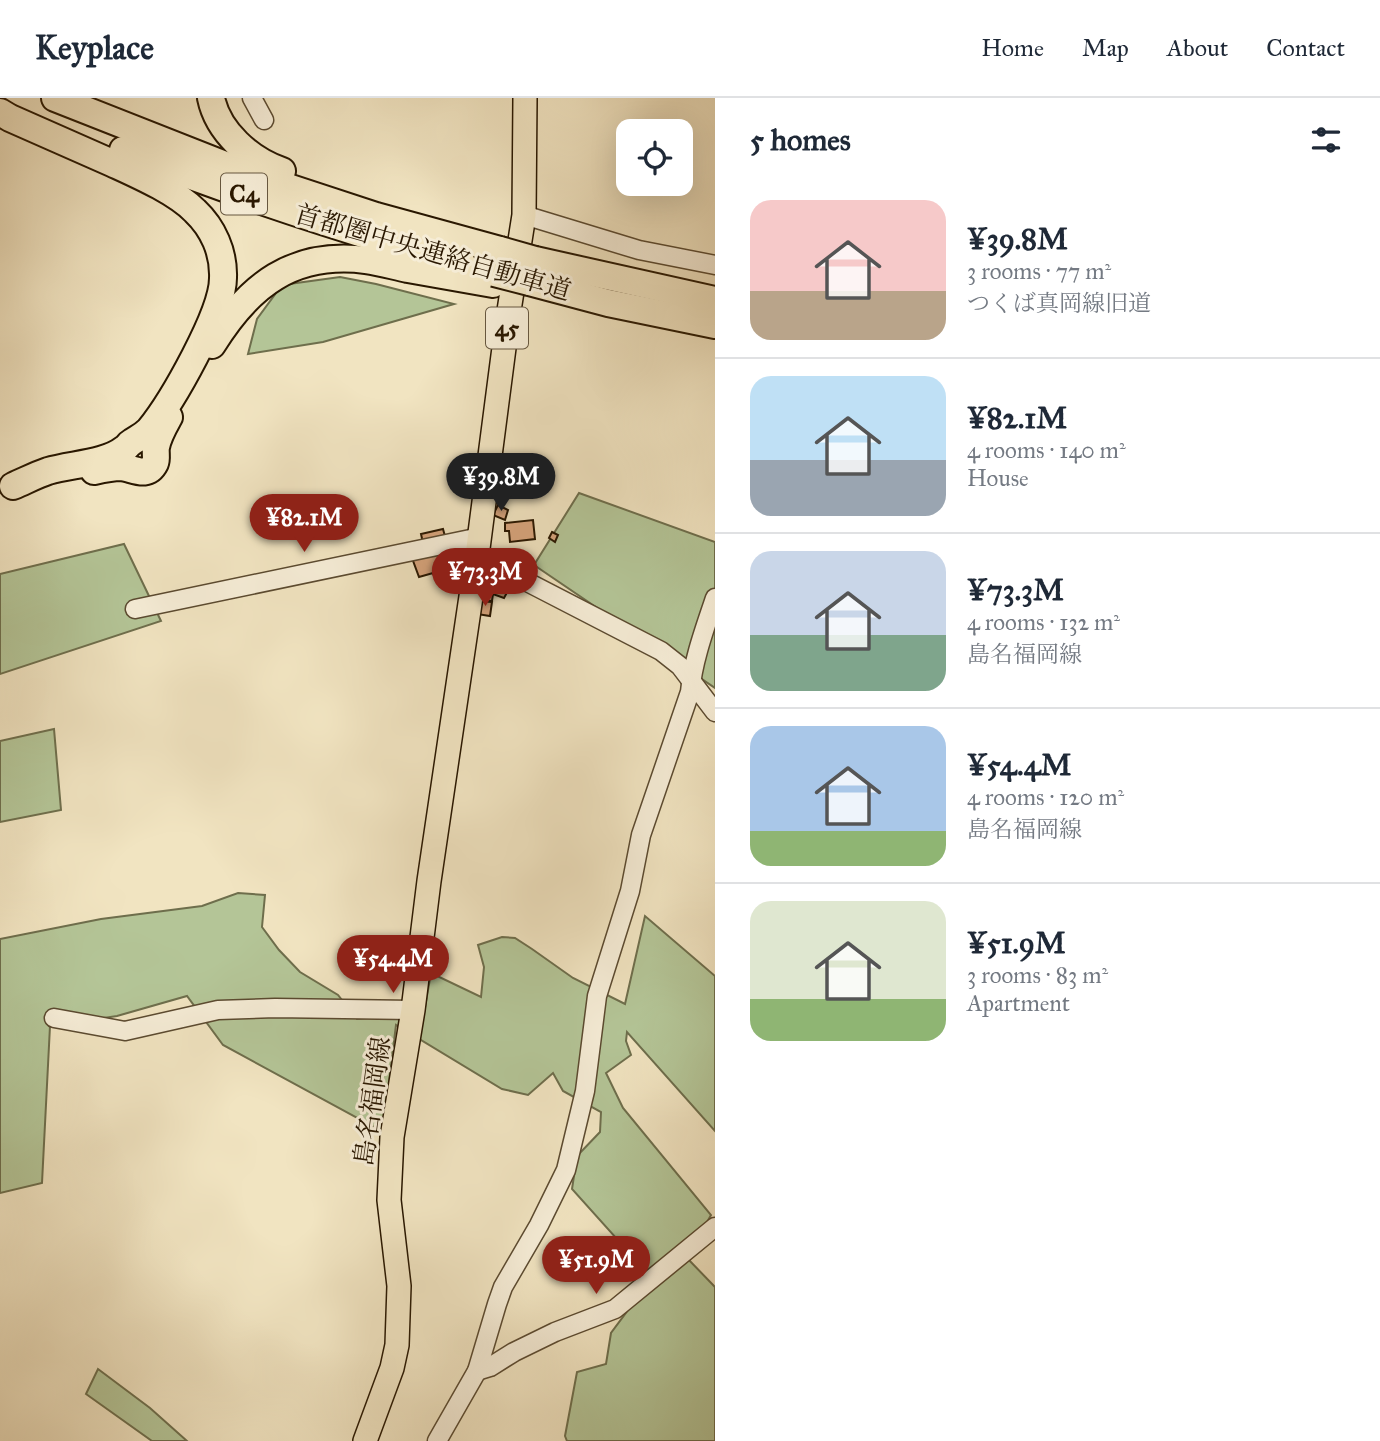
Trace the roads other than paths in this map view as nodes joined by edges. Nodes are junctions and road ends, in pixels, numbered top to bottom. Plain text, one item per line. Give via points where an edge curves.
1 (55, 98) edge
2 (211, 98) edge
3 (251, 98) edge
4 (525, 98) edge
5 (0, 101) edge
6 (0, 112) edge
7 (264, 120) dead end
8 (524, 215) junction
9 (497, 262) junction
10 (715, 265) edge
11 (531, 271) junction
12 (715, 300) edge
13 (715, 325) edge
14 (7, 487) edge
15 (478, 547) junction
16 (715, 598) edge
17 (135, 609) dead end
18 (691, 682) junction
19 (715, 712) edge
20 (413, 1010) junction
21 (54, 1018) dead end
22 (715, 1227) edge
23 (477, 1371) junction
24 (365, 1441) edge
25 (437, 1441) edge

1 - 9 highway, 首都圏中央連絡自動車道 / C4 via 248,174
2 - 9 highway via 227,133 271,168 353,196
3 - 7 street
4 - 8 main road, 45
5 - 9 highway, 首都圏中央連絡自動車道 / C4 via 166,167 332,225
6 - 14 highway via 141,176 193,209 217,242 223,279 220,298 194,356 167,403 138,440 115,455 48,471
8 - 10 street via 639,250
8 - 15 main road, 45
9 - 11 highway, 首都圏中央連絡自動車道 / C4, bridge
9 - 14 highway via 341,259 290,268 257,288 219,335 162,430 150,469 139,472 110,467
11 - 12 highway, 首都圏中央連絡自動車道 / C4
11 - 13 highway, 首都圏中央連絡自動車道 / C4 via 608,303
15 - 17 street
15 - 18 street via 661,651
15 - 20 main road, 島名福岡線
16 - 18 street
18 - 19 street
18 - 23 street via 641,835 630,891 597,996 585,1091 566,1170 503,1287
20 - 21 street via 218,1010 125,1031
20 - 24 main road, 島名福岡線 via 389,1170 399,1286 397,1345
22 - 23 street via 615,1309 555,1332
23 - 25 street

